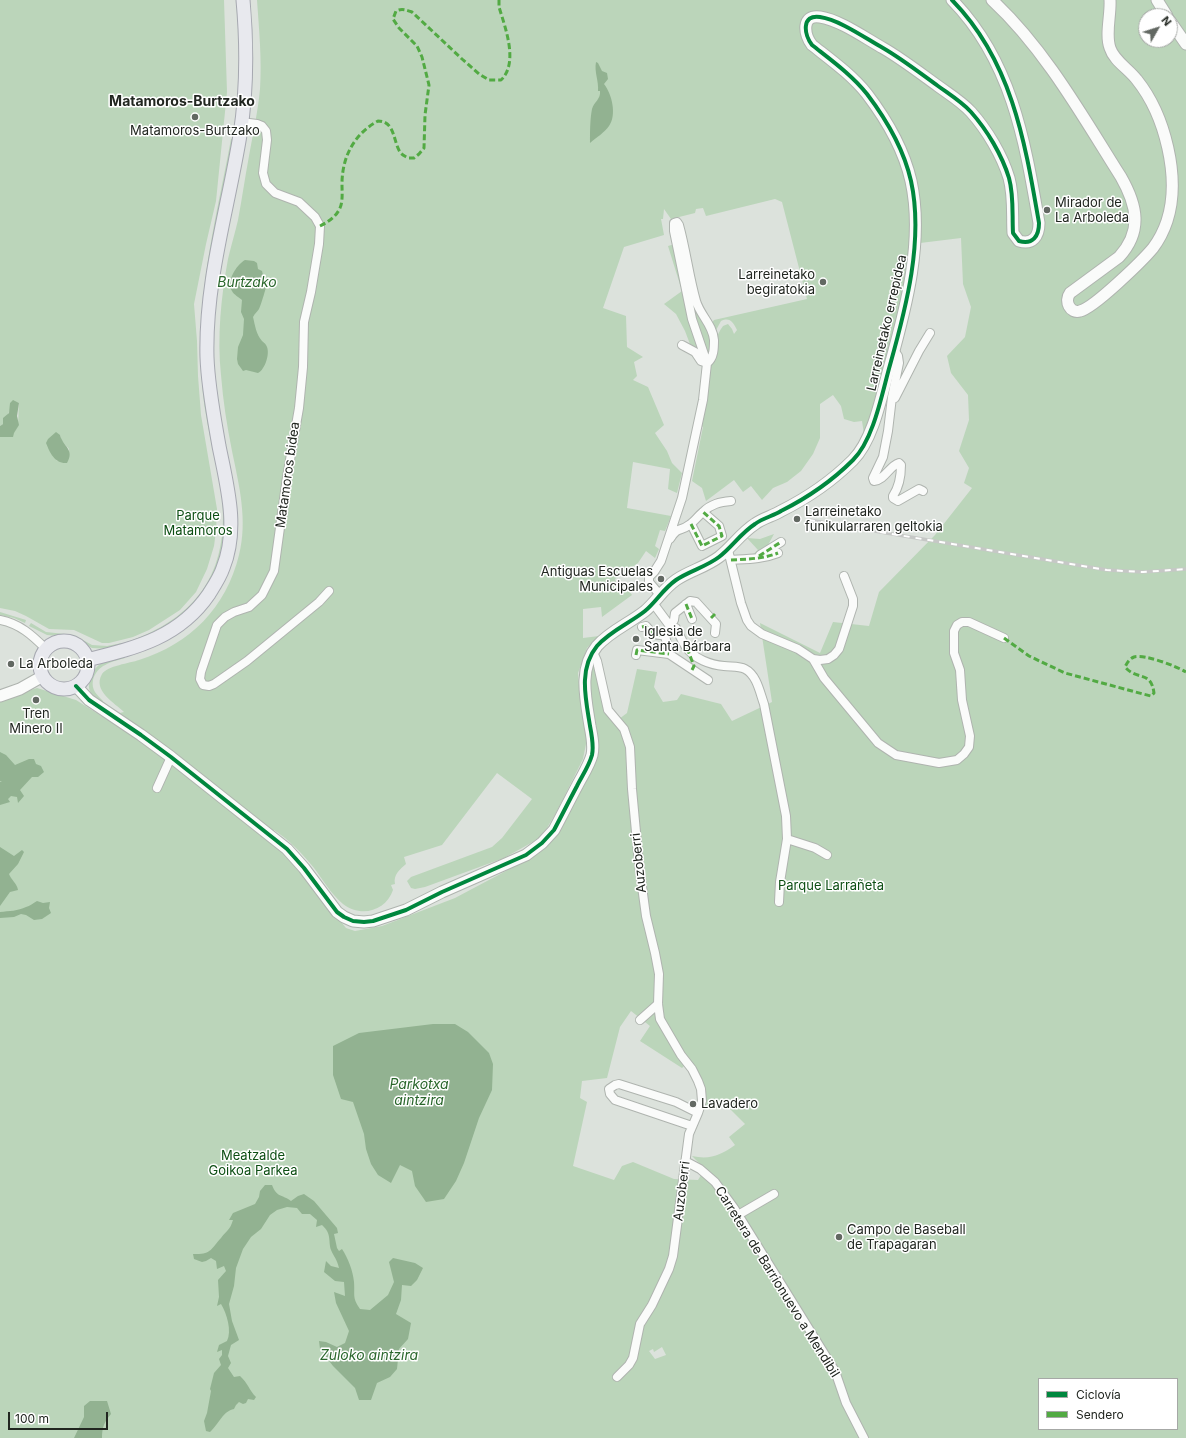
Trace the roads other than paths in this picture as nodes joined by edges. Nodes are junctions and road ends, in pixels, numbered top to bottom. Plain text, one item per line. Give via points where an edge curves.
1 (243, 0) edge
2 (952, 0) edge
3 (992, 0) edge
4 (1110, 0) edge
5 (1178, 32) edge
6 (1186, 44) edge
7 (242, 122) junction
8 (930, 333) dead end
9 (682, 345) dead end
10 (894, 350) junction
11 (707, 363) junction
12 (890, 410) junction
13 (923, 491) dead end
14 (731, 501) dead end
15 (703, 512) junction
16 (691, 524) junction
17 (667, 540) junction
18 (781, 542) dead end
19 (778, 553) dead end
20 (729, 555) junction
21 (754, 559) junction
22 (844, 576) dead end
23 (329, 591) dead end
24 (656, 599) junction
25 (686, 604) junction
26 (692, 619) dead end
27 (0, 620) edge
28 (670, 626) junction
29 (642, 628) dead end
30 (715, 633) dead end
31 (665, 635) junction
32 (1004, 638) dead end
33 (687, 648) junction
34 (46, 649) junction
35 (593, 652) junction
36 (669, 654) junction
37 (636, 655) dead end
38 (813, 659) junction
39 (87, 660) junction
40 (692, 670) junction
41 (43, 676) junction
42 (708, 680) dead end
43 (76, 686) junction
44 (0, 696) edge
45 (171, 757) junction
46 (157, 788) dead end
47 (787, 839) junction
48 (827, 855) dead end
49 (779, 902) dead end
50 (658, 1004) junction
51 (640, 1020) dead end
52 (698, 1113) junction
53 (692, 1126) junction
54 (685, 1161) junction
55 (774, 1194) dead end
56 (738, 1215) junction
57 (617, 1377) dead end
58 (864, 1438) edge

1 - 7 main road via 245,65
2 - 10 street, Larreinetako errepidea via 986,45 1008,89 1018,119 1039,223 1038,233 1029,242 1019,241 1014,233 1009,177 987,133 966,107 900,59 842,25 814,17 805,29 812,45 855,81 878,110 905,159 911,180 915,205 915,242
3 - 4 street via 1047,64 1121,177 1132,200 1135,226 1130,243 1119,257 1070,293 1068,304 1076,311 1084,310 1096,302 1147,255 1166,222 1172,198 1171,162 1158,117 1138,81 1115,57 1110,48
5 - 6 street
7 - 23 street, Matamoros bidea via 257,124 266,131 263,173 266,184 275,193 299,202 315,217 320,226 319,244 304,322 299,408 274,571 262,595 249,607 225,617 218,625 201,672 200,679 203,685 214,684 247,661
7 - 39 main road via 216,257 207,328 210,393 231,510 229,547 224,568 202,604 174,629 149,642
8 - 12 street via 899,388
9 - 11 street via 694,352 700,361
10 - 12 street via 899,363
10 - 20 street, Larreinetako errepidea via 874,421 863,448 851,463 797,503 753,525
11 - 11 street via 713,354 712,330 696,302 677,222 674,223 674,231 692,319
11 - 17 street via 704,393 682,498
12 - 13 street via 883,458 873,480 879,480 897,462 901,464 901,468 899,485 893,498 898,501 919,489
14 - 15 street via 718,502
15 - 16 street
15 - 16 street via 719,526 722,536 702,546
16 - 17 street via 678,529
17 - 24 street via 661,561 649,577
18 - 21 street
19 - 21 street
20 - 21 street
20 - 24 street, Larreinetako errepidea via 675,581
20 - 38 street via 741,603 751,626
22 - 38 street via 853,599 853,606 839,649 828,659
24 - 28 street
24 - 35 street, Larreinetako errepidea via 643,613 608,636
25 - 26 street
25 - 28 street via 675,613
25 - 30 street via 690,601 696,602 713,616 716,624
27 - 34 street via 24,629
28 - 31 street
28 - 33 street via 676,628
29 - 31 street via 646,626 653,634
31 - 36 street
32 - 38 street via 969,622 957,625 954,631 954,653 960,670 962,700 970,736 969,747 957,760 939,763 896,755 878,743 824,678
33 - 40 street via 694,666
33 - 47 street via 710,664 745,669 756,681 764,704 785,803
34 - 39 main road via 59,642 74,643 80,647
34 - 41 main road via 40,662
35 - 45 street via 585,683 593,740 592,754 588,767 549,837 526,855 406,910 373,921 358,922 337,912 287,849
35 - 50 street, Auzoberri via 608,710 621,726 630,747 639,864 646,916 659,974
36 - 37 street via 637,650
36 - 40 street
39 - 43 main road via 86,674
40 - 42 street
41 - 43 main road via 47,683 54,687 69,689
41 - 44 street via 20,689
43 - 45 street via 89,700
45 - 46 street
47 - 48 street via 801,842
47 - 49 street
50 - 51 street
50 - 52 street, Auzoberri via 660,1019 698,1081 702,1101
52 - 53 street, Auzoberri
52 - 53 street via 676,1102 619,1084 609,1089 615,1100
53 - 54 street, Auzoberri
54 - 56 street, Carretera de Barrionuevo a Mendibil via 700,1169 715,1182
54 - 57 street, Auzoberri via 675,1244 669,1269 640,1324 633,1358
55 - 56 street
56 - 58 street, Carretera de Barrionuevo a Mendibil via 835,1371 846,1403

